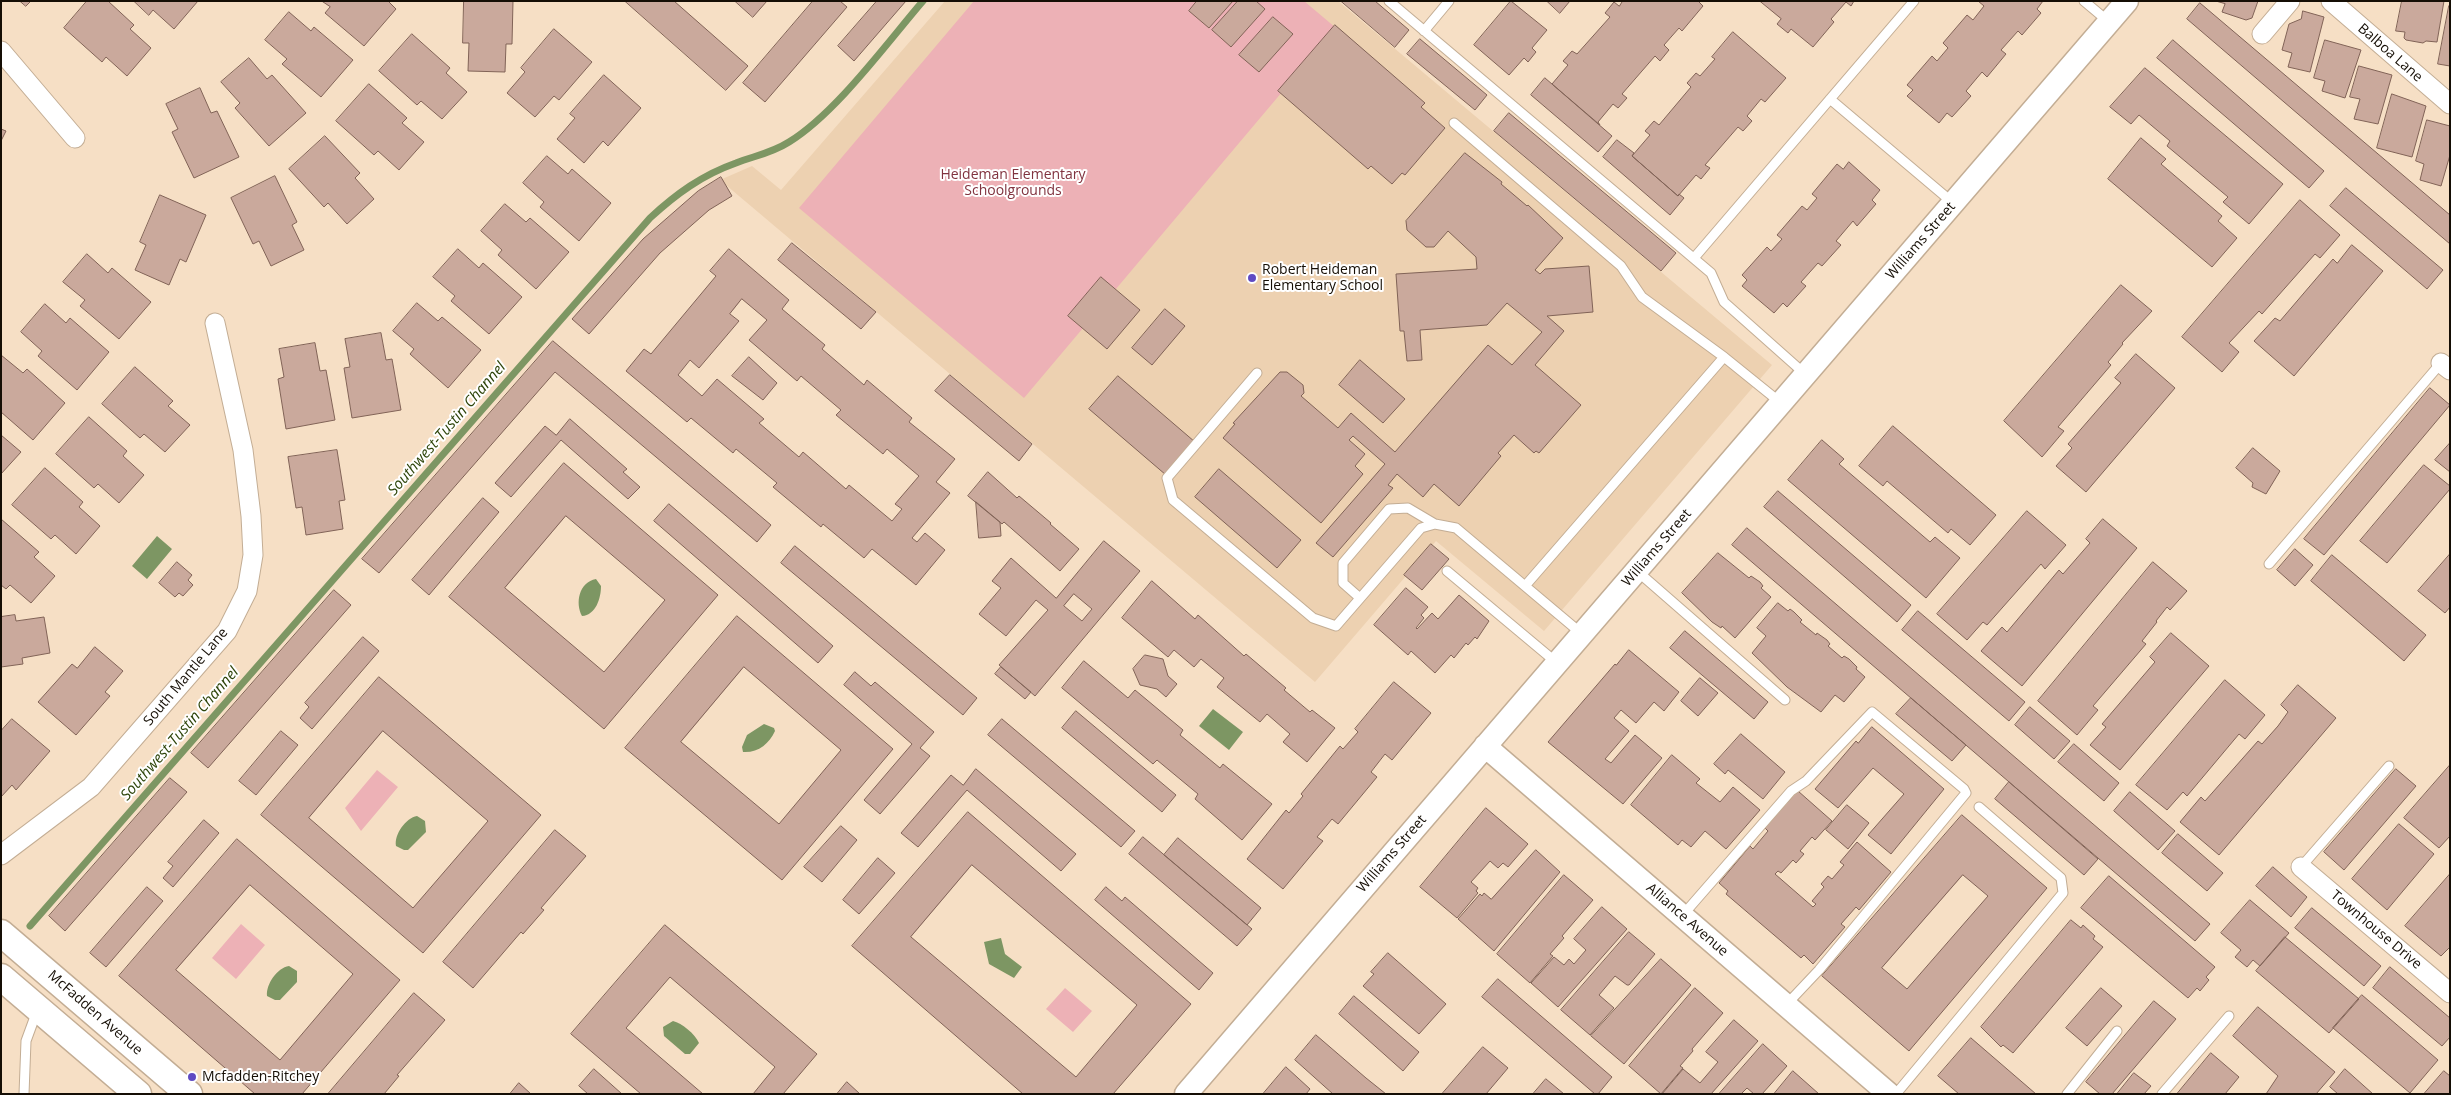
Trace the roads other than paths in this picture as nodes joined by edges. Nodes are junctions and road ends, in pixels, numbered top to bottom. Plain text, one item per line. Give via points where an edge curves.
1 (1389, 1) edge
2 (1449, 1) edge
3 (1914, 1) edge
4 (2084, 1) edge
5 (2127, 1) edge
6 (2290, 1) edge
7 (2331, 1) edge
8 (2110, 22) junction
9 (1424, 31) junction
10 (2262, 34) dead end
11 (1, 51) edge
12 (1830, 99) junction
13 (2450, 104) edge
14 (1454, 123) dead end
15 (75, 138) dead end
16 (1953, 203) junction
17 (1694, 258) junction
18 (215, 323) dead end
19 (1724, 356) junction
20 (2446, 367) edge
21 (1257, 373) dead end
22 (1806, 375) junction
23 (1781, 404) junction
24 (1435, 524) junction
25 (2269, 564) dead end
26 (1637, 570) junction
27 (1447, 571) dead end
28 (1525, 586) junction
29 (1360, 598) junction
30 (1582, 634) junction
31 (1557, 664) junction
32 (1785, 700) dead end
33 (1485, 746) junction
34 (2389, 766) dead end
35 (1979, 808) dead end
36 (1, 855) edge
37 (2302, 867) joint
38 (1682, 916) junction
39 (1, 932) edge
40 (1, 977) edge
41 (2450, 993) edge
42 (1786, 1005) junction
43 (38, 1010) junction
44 (2230, 1016) dead end
45 (2117, 1031) dead end
46 (24, 1094) edge
47 (138, 1094) edge
48 (189, 1094) edge
49 (1186, 1094) edge
50 (1890, 1094) edge
51 (1896, 1094) edge
52 (2066, 1094) edge
53 (2162, 1094) edge

1 - 9 lane
2 - 9 lane
3 - 12 lane
4 - 8 lane
5 - 8 street, Williams Street
6 - 10 street
7 - 13 street, Balboa Lane
8 - 16 street, Williams Street
9 - 17 lane
11 - 15 street
12 - 16 lane
12 - 17 lane
14 - 19 lane via 1621,266 1642,297
16 - 22 street, Williams Street
17 - 22 lane via 1711,273 1724,302
18 - 36 street, South Mantle Lane via 243,450 251,516 253,555 247,591 227,631 91,787
19 - 23 lane
19 - 28 lane
20 - 25 lane
21 - 29 lane via 1167,478 1173,500 1313,618 1336,626
22 - 23 street, Williams Street
23 - 26 street, Williams Street
24 - 28 lane via 1456,528
24 - 29 lane via 1421,528
24 - 29 lane via 1408,508 1389,509 1343,563 1343,583
26 - 30 street, Williams Street
26 - 32 lane
27 - 31 lane
28 - 30 lane
30 - 31 street, Williams Street
31 - 33 street, Williams Street
33 - 38 street, Alliance Avenue
33 - 49 street, Williams Street
34 - 37 lane
35 - 51 lane via 2061,878 2063,894
37 - 41 street, Townhouse Drive
38 - 42 street, Alliance Avenue
38 - 42 lane via 1791,792 1806,781 1872,712 1964,789 1966,793 1819,970
39 - 48 main road, McFadden Avenue
40 - 43 main road
42 - 50 street, Alliance Avenue
43 - 46 lane via 26,1041
43 - 47 main road
44 - 53 lane
45 - 52 lane

